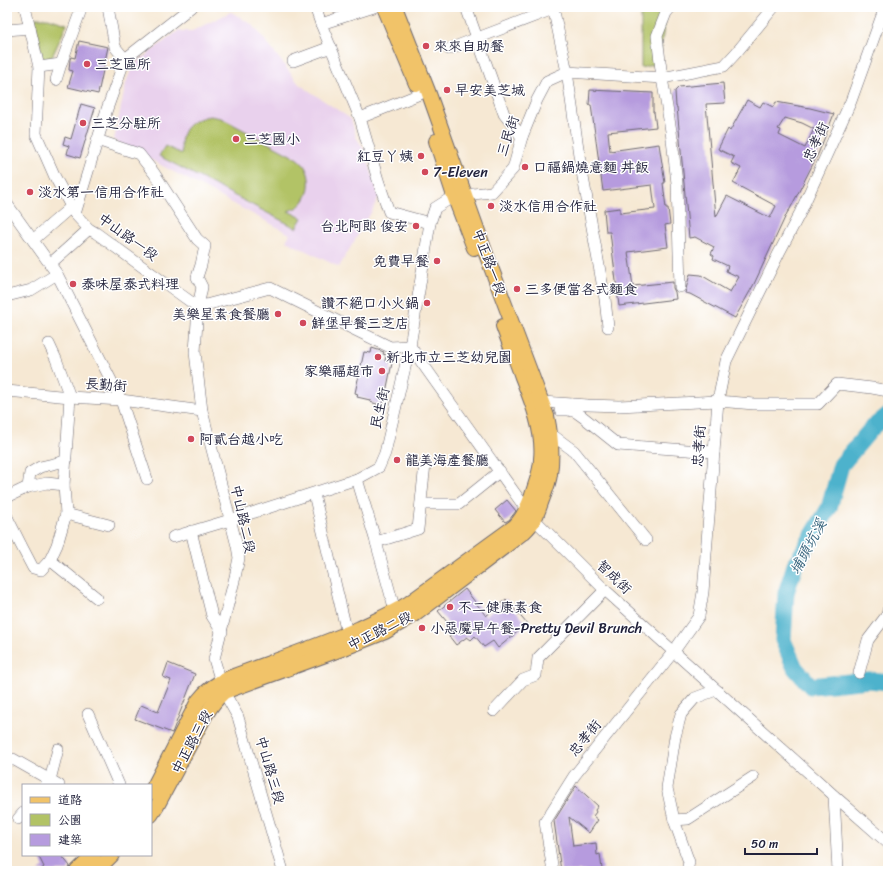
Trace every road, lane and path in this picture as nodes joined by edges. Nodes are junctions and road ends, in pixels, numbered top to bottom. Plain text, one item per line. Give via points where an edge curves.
1 (25, 7) edge
2 (82, 7) edge
3 (108, 7) edge
4 (191, 7) edge
5 (315, 7) edge
6 (374, 7) edge
7 (384, 7) edge
8 (395, 7) edge
9 (466, 7) edge
10 (671, 7) edge
11 (774, 7) edge
12 (885, 7) edge
13 (553, 8) edge
14 (322, 24) junction
15 (30, 28) junction
16 (7, 30) edge
17 (477, 38) junction
18 (331, 47) junction
19 (449, 49) dead end
20 (125, 59) junction
21 (292, 61) dead end
22 (61, 64) junction
23 (39, 67) junction
24 (567, 72) junction
25 (662, 78) junction
26 (56, 80) dead end
27 (420, 94) junction
28 (360, 118) junction
29 (522, 137) junction
30 (98, 140) junction
31 (460, 195) junction
32 (7, 204) edge
33 (73, 211) junction
34 (430, 223) junction
35 (89, 229) junction
36 (32, 240) junction
37 (50, 264) junction
38 (58, 274) junction
39 (680, 287) dead end
40 (7, 296) edge
41 (198, 307) junction
42 (608, 327) dead end
43 (49, 344) dead end
44 (410, 346) junction
45 (7, 391) edge
46 (888, 391) edge
47 (70, 397) junction
48 (120, 400) junction
49 (718, 401) junction
50 (544, 406) junction
51 (202, 411) junction
52 (545, 433) junction
53 (714, 452) junction
54 (66, 462) junction
55 (425, 464) dead end
56 (500, 472) junction
57 (147, 479) dead end
58 (357, 479) junction
59 (64, 484) junction
60 (28, 487) junction
61 (314, 494) junction
62 (7, 497) edge
63 (420, 504) junction
64 (66, 514) junction
65 (531, 514) junction
66 (7, 517) edge
67 (230, 520) junction
68 (109, 525) dead end
69 (192, 531) junction
70 (173, 537) dead end
71 (646, 540) dead end
72 (376, 542) junction
73 (50, 560) junction
74 (605, 590) junction
75 (97, 598) dead end
76 (888, 610) edge
77 (397, 618) junction
78 (222, 632) junction
79 (347, 633) junction
80 (674, 651) junction
81 (859, 673) dead end
82 (223, 687) junction
83 (716, 690) junction
84 (494, 711) dead end
85 (88, 714) dead end
86 (58, 749) dead end
87 (7, 762) edge
88 (753, 777) dead end
89 (51, 783) edge
90 (119, 784) edge
91 (152, 790) edge
92 (834, 796) junction
93 (152, 814) edge
94 (674, 820) junction
95 (888, 843) edge
96 (93, 856) edge
97 (111, 856) edge
98 (77, 871) edge
99 (96, 871) edge
100 (283, 871) edge
101 (553, 871) edge
102 (687, 871) edge
103 (838, 871) edge

1 - 15 street, 中山路一段
2 - 22 street
3 - 20 street via 115,47
4 - 20 street
5 - 14 street
6 - 14 street
7 - 27 main road, 中正路一段
8 - 31 main road, 中正路一段 via 428,91
9 - 17 street
10 - 25 street via 657,36
11 - 25 street via 724,66
12 - 49 street, 忠孝街 via 851,101 800,213 726,361
13 - 17 street
13 - 24 street
14 - 18 street
15 - 16 street
15 - 23 street, 中山路一段
17 - 19 street
17 - 29 street via 504,114
18 - 21 street
18 - 28 street
20 - 30 street
22 - 23 street
22 - 26 street
23 - 33 street, 中山路一段 via 36,134
24 - 25 street
24 - 29 street, 三民街 via 546,81
24 - 42 street
25 - 39 street via 678,183
27 - 28 street
27 - 31 main road, 中正路一段
28 - 34 street via 389,212
29 - 31 street, 三民街 via 513,169 492,192
30 - 33 street
30 - 41 street via 139,154 197,239 205,246 197,277 202,287
31 - 34 street, 民生街 via 435,208
31 - 50 main road, 中正路一段
31 - 52 main road, 中正路一段 via 536,414
32 - 36 street
33 - 35 street, 中山路一段
33 - 36 street
34 - 44 street, 民生街
35 - 37 street
35 - 41 street, 中山路一段
36 - 37 street
37 - 38 street
38 - 40 street via 31,290
38 - 48 street
41 - 44 street via 270,288 390,347
41 - 51 street via 195,352
43 - 47 street
44 - 56 street, 智成街
44 - 58 street, 民生街 via 386,453 379,467
45 - 47 street, 長勤街
46 - 49 street via 837,384 818,404
47 - 48 street, 長勤街
47 - 54 street
48 - 51 street, 長勤街
48 - 57 street
49 - 50 street via 619,406
49 - 53 street, 忠孝街
50 - 52 main road, 中正路一段
50 - 53 street via 576,412 618,444
51 - 67 street, 中山路二段
52 - 65 main road, 中正路一段 via 552,455 550,474
52 - 71 street via 574,451
53 - 80 street, 忠孝街 via 699,616
54 - 59 street
54 - 60 street via 40,467 30,472
55 - 63 street
56 - 63 street via 458,504
56 - 65 street, 智成街
58 - 61 street, 民生街
58 - 72 street
59 - 60 street via 47,483
59 - 64 street
60 - 62 street
61 - 67 street, 民生街
61 - 79 street
63 - 72 street via 418,529
64 - 68 street
64 - 73 street
65 - 74 street, 智成街
65 - 77 main road, 中正路二段 via 524,532 416,614
66 - 73 street via 33,568 41,570
67 - 69 street, 民生街
67 - 78 street, 中山路二段 via 238,558
69 - 70 street, 民生街
69 - 78 street via 212,616
72 - 77 street
73 - 75 street
74 - 80 street, 智成街
74 - 84 street via 538,658 536,675 523,680
76 - 81 street via 868,640
77 - 79 main road, 中正路二段
77 - 82 main road, 中正路二段 via 384,632 342,649
78 - 82 street, 中山路二段 via 214,659
79 - 82 main road, 中正路二段
80 - 83 street, 智成街
80 - 101 street, 忠孝街 via 574,776 545,822
82 - 91 main road, 中正路三段 via 208,690 198,701
82 - 93 main road, 中正路三段
82 - 100 street, 中山路三段 via 238,717
83 - 92 street, 智成街
83 - 94 street via 695,698 681,714 667,788
85 - 90 street
86 - 89 street
87 - 89 street via 13,759
88 - 94 street via 688,819
92 - 95 street, 智成街
92 - 103 street
94 - 102 street via 689,862
96 - 98 main road
97 - 99 main road

